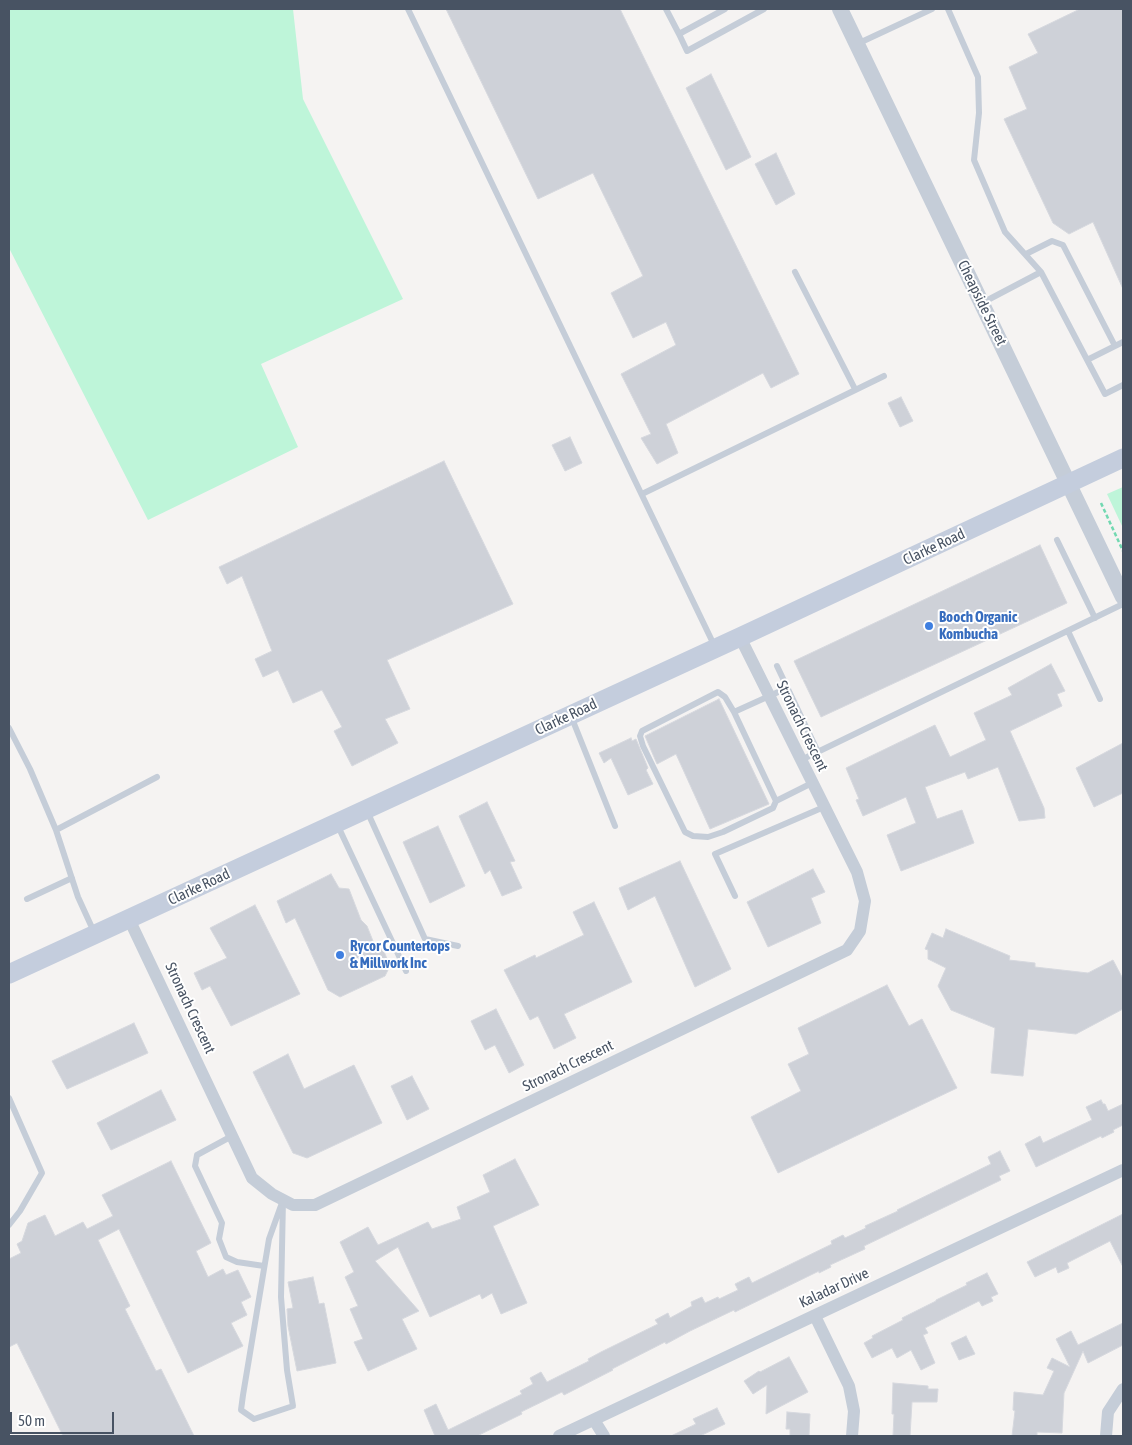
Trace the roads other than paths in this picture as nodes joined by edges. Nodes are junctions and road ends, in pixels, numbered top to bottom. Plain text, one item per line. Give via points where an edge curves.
1 (408, 9) edge
2 (666, 9) edge
3 (725, 9) edge
4 (764, 9) edge
5 (840, 9) edge
6 (932, 9) edge
7 (948, 9) edge
8 (715, 11) edge
9 (756, 11) edge
10 (679, 34) junction
11 (857, 44) junction
12 (1026, 254) junction
13 (795, 272) dead end
14 (1041, 272) junction
15 (982, 303) junction
16 (1123, 342) edge
17 (1115, 346) junction
18 (1087, 360) junction
19 (884, 376) dead end
20 (1123, 385) edge
21 (855, 390) junction
22 (1123, 458) edge
23 (1070, 483) junction
24 (642, 494) junction
25 (1057, 540) dead end
26 (1123, 597) edge
27 (1123, 604) edge
28 (1095, 618) junction
29 (1068, 631) junction
30 (740, 637) junction
31 (716, 648) junction
32 (777, 666) dead end
33 (788, 688) junction
34 (770, 696) junction
35 (1100, 699) dead end
36 (734, 712) junction
37 (570, 715) junction
38 (9, 728) edge
39 (818, 752) junction
40 (801, 760) junction
41 (157, 777) dead end
42 (812, 783) junction
43 (776, 801) junction
44 (824, 807) junction
45 (367, 809) junction
46 (336, 823) junction
47 (615, 826) dead end
48 (56, 830) junction
49 (72, 878) junction
50 (735, 896) dead end
51 (27, 899) dead end
52 (129, 919) junction
53 (96, 934) junction
54 (458, 946) dead end
55 (406, 971) dead end
56 (9, 974) edge
57 (9, 1098) edge
58 (232, 1136) junction
59 (1123, 1170) edge
60 (282, 1200) junction
61 (9, 1225) edge
62 (264, 1266) junction
63 (814, 1316) junction
64 (1123, 1389) edge
65 (594, 1420) junction
66 (559, 1436) edge
67 (604, 1436) edge
68 (852, 1436) edge
69 (1106, 1436) edge

1 - 24 lane
2 - 10 lane
3 - 8 lane
4 - 9 lane
5 - 11 street, Cheapside Street
6 - 11 lane
7 - 12 lane via 978,77 979,113 974,160 1005,232
8 - 10 lane
9 - 10 lane via 687,50
11 - 15 street, Cheapside Street
12 - 14 lane
12 - 17 lane via 1052,242 1063,245
13 - 21 lane
14 - 15 lane
14 - 18 lane
15 - 23 street, Cheapside Street
16 - 17 lane
17 - 18 lane
18 - 20 lane via 1105,394
19 - 21 lane
21 - 24 lane
22 - 23 main road, Clarke Road
23 - 26 street, Cheapside Street
23 - 30 main road, Clarke Road
24 - 31 lane
25 - 28 lane
27 - 28 lane
28 - 29 lane
29 - 35 lane
29 - 39 lane
30 - 31 main road, Clarke Road
30 - 34 street, Stronach Crescent
31 - 37 main road, Clarke Road
32 - 33 lane
33 - 34 lane
33 - 39 lane
34 - 36 lane
34 - 40 street, Stronach Crescent
36 - 43 lane
36 - 43 lane via 718,692 642,731 643,746 685,832 693,836 708,837 723,832 773,808
37 - 45 main road, Clarke Road
37 - 47 lane
38 - 48 lane
39 - 40 lane
40 - 42 street, Stronach Crescent
41 - 48 lane
42 - 43 lane
42 - 44 street, Stronach Crescent
44 - 50 lane via 715,854
44 - 60 street, Stronach Crescent via 857,872 864,901 860,930 847,950 315,1205 293,1205
45 - 46 main road, Clarke Road
45 - 54 lane via 425,939
46 - 52 main road, Clarke Road
46 - 55 lane
48 - 49 lane
49 - 51 lane
49 - 53 lane
52 - 53 main road, Clarke Road
52 - 58 street, Stronach Crescent
53 - 56 main road, Clarke Road
57 - 61 lane via 42,1173
58 - 60 street, Stronach Crescent via 252,1178
58 - 62 lane via 197,1155 195,1166 222,1223 220,1240 226,1257
59 - 63 street, Kaladar Drive
60 - 62 lane
60 - 62 lane via 281,1297 293,1406 254,1419 241,1410
63 - 65 street, Kaladar Drive
63 - 68 street via 848,1386 854,1411
64 - 69 street via 1108,1412
65 - 66 street, Kaladar Drive
65 - 67 street

